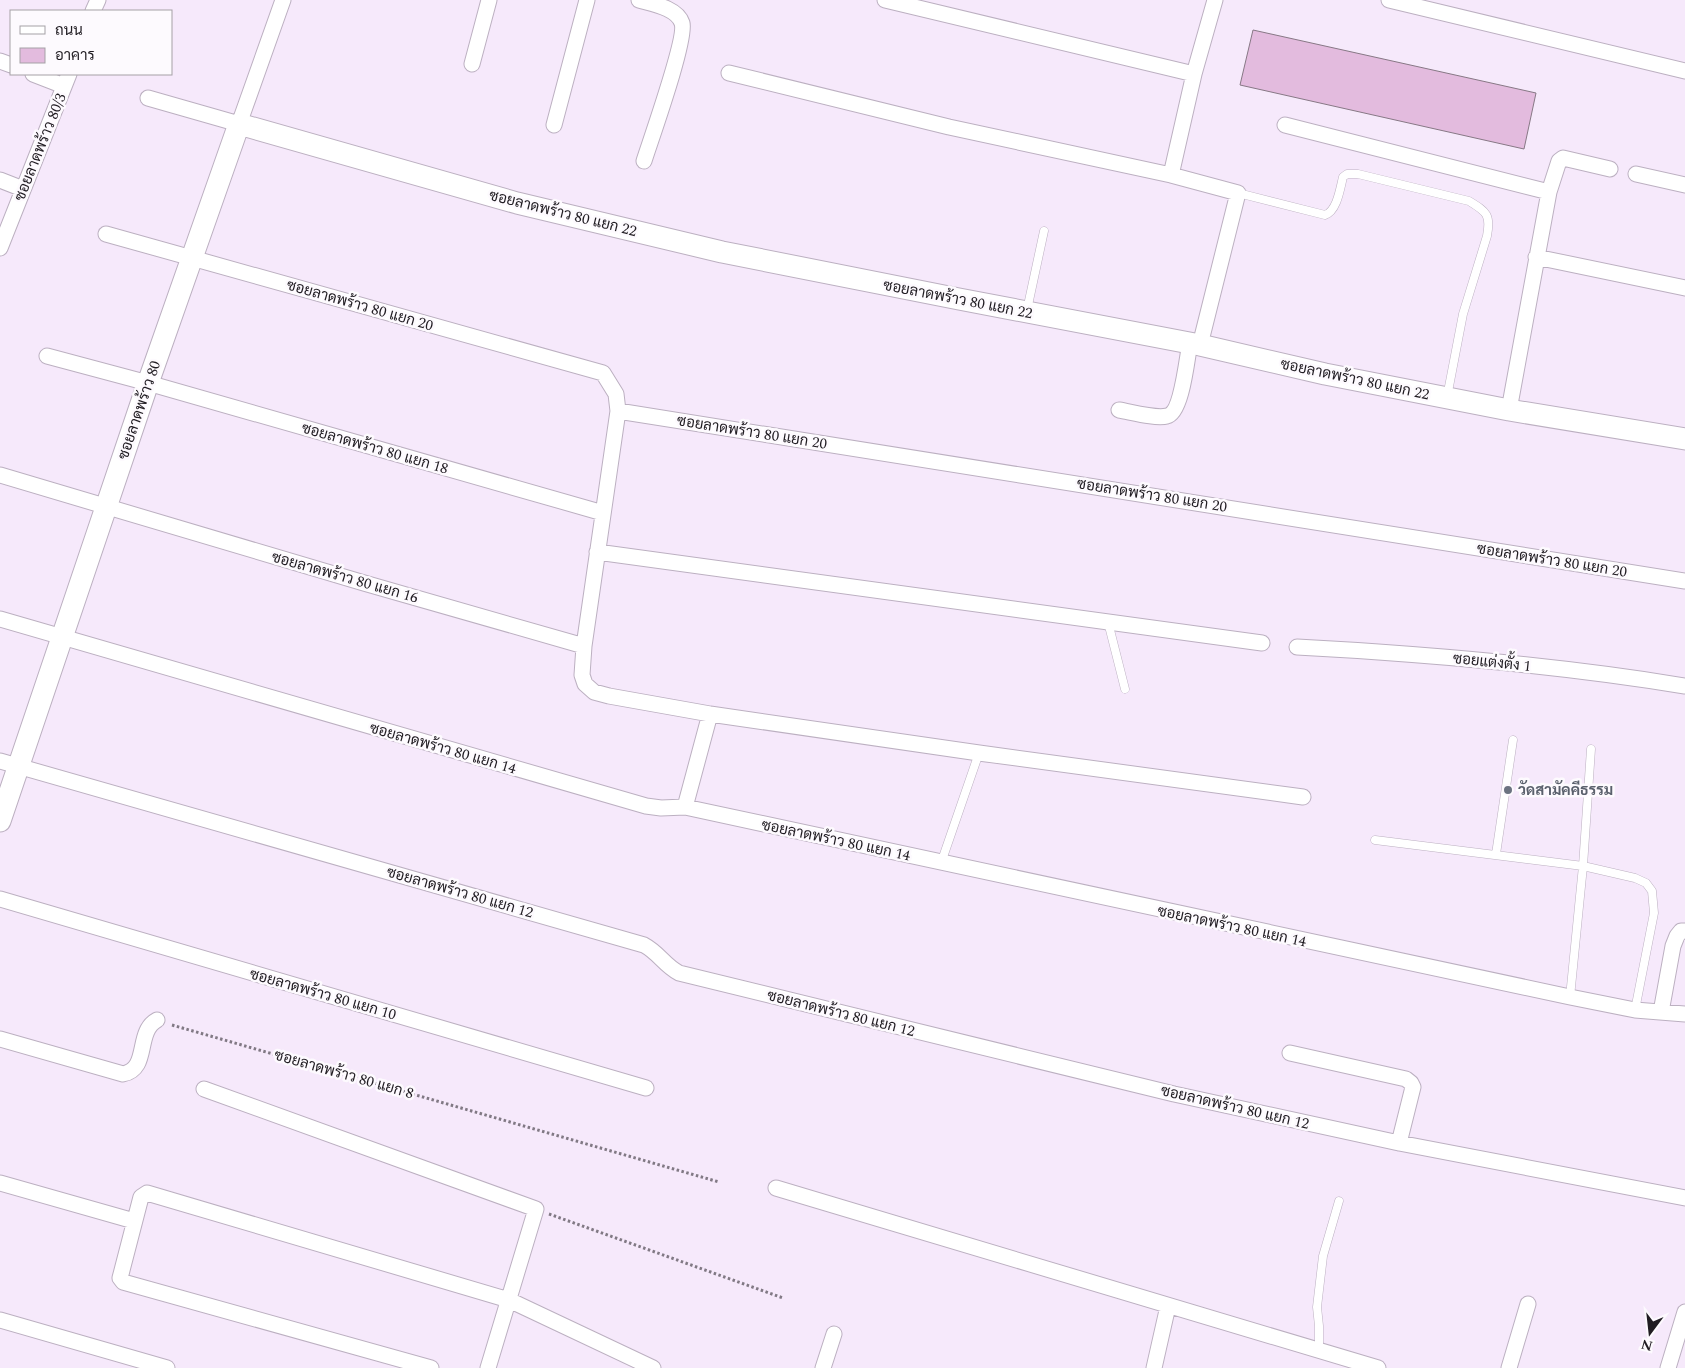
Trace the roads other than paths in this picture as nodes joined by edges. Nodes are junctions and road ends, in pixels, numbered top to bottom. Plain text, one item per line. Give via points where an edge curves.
1 (283, 0) edge
2 (489, 0) edge
3 (587, 0) edge
4 (640, 0) edge
5 (886, 0) edge
6 (1215, 0) edge
7 (1389, 0) edge
8 (472, 64) dead end
9 (1685, 71) edge
10 (729, 73) dead end
11 (1194, 74) junction
12 (38, 75) edge
13 (66, 80) edge
14 (148, 98) dead end
15 (239, 124) junction
16 (554, 125) dead end
17 (1285, 125) dead end
18 (644, 160) dead end
19 (1610, 169) dead end
20 (1636, 174) dead end
21 (1171, 175) junction
22 (0, 180) edge
23 (1685, 185) edge
24 (23, 189) junction
25 (1549, 192) junction
26 (1238, 193) junction
27 (1044, 231) dead end
28 (106, 234) dead end
29 (0, 248) edge
30 (1536, 257) junction
31 (192, 258) junction
32 (1685, 288) edge
33 (1026, 312) junction
34 (1195, 344) junction
35 (47, 356) dead end
36 (148, 383) junction
37 (1447, 398) junction
38 (1120, 410) dead end
39 (1509, 410) junction
40 (618, 411) junction
41 (1685, 439) edge
42 (0, 474) edge
43 (106, 507) junction
44 (603, 513) junction
45 (597, 552) junction
46 (1685, 582) edge
47 (0, 619) edge
48 (1108, 622) junction
49 (63, 637) junction
50 (1262, 643) dead end
51 (584, 646) junction
52 (1297, 646) dead end
53 (1685, 686) edge
54 (1125, 689) dead end
55 (710, 714) junction
56 (1513, 740) dead end
57 (1591, 749) dead end
58 (979, 753) junction
59 (9, 763) edge
60 (1303, 797) dead end
61 (685, 807) junction
62 (0, 821) edge
63 (1376, 840) dead end
64 (1496, 854) junction
65 (941, 863) junction
66 (1583, 866) junction
67 (0, 899) edge
68 (1685, 931) edge
69 (1570, 997) junction
70 (1634, 1010) junction
71 (1661, 1012) junction
72 (1685, 1014) edge
73 (157, 1020) road end
74 (0, 1039) edge
75 (1290, 1053) dead end
76 (646, 1088) dead end
77 (204, 1089) dead end
78 (1399, 1143) junction
79 (0, 1183) edge
80 (776, 1188) dead end
81 (1685, 1198) edge
82 (1340, 1201) dead end
83 (134, 1221) junction
84 (509, 1300) junction
85 (1528, 1304) dead end
86 (1168, 1306) junction
87 (1685, 1312) edge
88 (0, 1320) edge
89 (834, 1334) dead end
90 (1319, 1351) junction
91 (1336, 1362) edge
92 (167, 1368) edge
93 (431, 1368) edge
94 (488, 1368) edge
95 (653, 1368) edge
96 (823, 1368) edge
97 (1154, 1368) edge
98 (1378, 1368) edge
99 (1509, 1368) edge
100 (1668, 1368) edge

1 - 15 street, ซอยลาดพร้าว 80
2 - 8 street
3 - 16 street
4 - 18 street via 676,14 682,23 681,44
5 - 11 street
6 - 11 street
7 - 9 street
10 - 21 street via 949,127
11 - 21 street
12 - 13 street
13 - 24 street, ซอยลาดพร้าว 80/3
14 - 15 street
15 - 31 street, ซอยลาดพร้าว 80
15 - 33 street, ซอยลาดพร้าว 80 แยก 22 via 517,203 722,252
17 - 25 street
19 - 25 street via 1563,158 1559,161
20 - 23 street
21 - 26 street
22 - 24 street
24 - 29 street, ซอยลาดพร้าว 80/3
25 - 30 street
26 - 34 street
26 - 37 lane via 1325,215 1334,208 1343,177 1358,174 1469,201 1482,208 1488,215 1488,230 1463,314
27 - 33 lane
28 - 31 street, ซอยลาดพร้าว 80 แยก 20
30 - 32 street
30 - 39 street
31 - 36 street, ซอยลาดพร้าว 80
31 - 40 street, ซอยลาดพร้าว 80 แยก 20 via 604,373 616,394
33 - 34 street, ซอยลาดพร้าว 80 แยก 22
34 - 37 street, ซอยลาดพร้าว 80 แยก 22
34 - 38 street via 1172,413 1156,416
35 - 36 street, ซอยลาดพร้าว 80 แยก 18
36 - 43 street, ซอยลาดพร้าว 80
36 - 44 street, ซอยลาดพร้าว 80 แยก 18
37 - 39 street, ซอยลาดพร้าว 80 แยก 22
39 - 41 street, ซอยลาดพร้าว 80 แยก 22
40 - 44 street, ซอยลาดพร้าว 80 แยก 20
40 - 46 street, ซอยลาดพร้าว 80 แยก 20
42 - 43 street, ซอยลาดพร้าว 80 แยก 16
43 - 49 street, ซอยลาดพร้าว 80
43 - 51 street, ซอยลาดพร้าว 80 แยก 16
44 - 45 street, ซอยลาดพร้าว 80 แยก 20
45 - 48 street
45 - 51 street, ซอยลาดพร้าว 80 แยก 20
47 - 49 street, ซอยลาดพร้าว 80 แยก 14
48 - 50 street
48 - 54 lane
49 - 59 street, ซอยลาดพร้าว 80
49 - 61 street, ซอยลาดพร้าว 80 แยก 14 via 646,806
51 - 55 street, ซอยลาดพร้าว 80 แยก 20 via 582,675 585,684 594,692
52 - 53 street, ซอยแต่งตั้ง 1 via 1423,654
55 - 58 street, ซอยลาดพร้าว 80 แยก 20
55 - 61 street
56 - 64 lane
57 - 66 lane
58 - 60 street, ซอยลาดพร้าว 80 แยก 20
58 - 65 lane
59 - 62 street, ซอยลาดพร้าว 80
59 - 78 street, ซอยลาดพร้าว 80 แยก 12 via 644,945 678,973 1174,1094
61 - 65 street, ซอยลาดพร้าว 80 แยก 14
63 - 64 lane
64 - 66 lane
65 - 69 street, ซอยลาดพร้าว 80 แยก 14
66 - 69 lane
66 - 70 lane via 1636,878 1652,891 1654,913
67 - 76 street, ซอยลาดพร้าว 80 แยก 10
68 - 71 street via 1677,936 1673,946
69 - 70 street, ซอยลาดพร้าว 80 แยก 14
70 - 71 street, ซอยลาดพร้าว 80 แยก 14
71 - 72 street, ซอยลาดพร้าว 80 แยก 14
73 - 74 street via 148,1028 136,1068 123,1074
75 - 78 street via 1411,1082 1413,1087
77 - 84 street via 536,1209
78 - 81 street, ซอยลาดพร้าว 80 แยก 12
79 - 83 street
80 - 86 street
82 - 90 lane via 1322,1256 1317,1307
83 - 84 street via 140,1197 147,1193
83 - 93 street via 120,1278 128,1285
84 - 94 street
84 - 95 street
85 - 99 street
86 - 90 street
86 - 97 street
87 - 100 street
88 - 92 street
89 - 96 street
90 - 91 street
91 - 98 street

